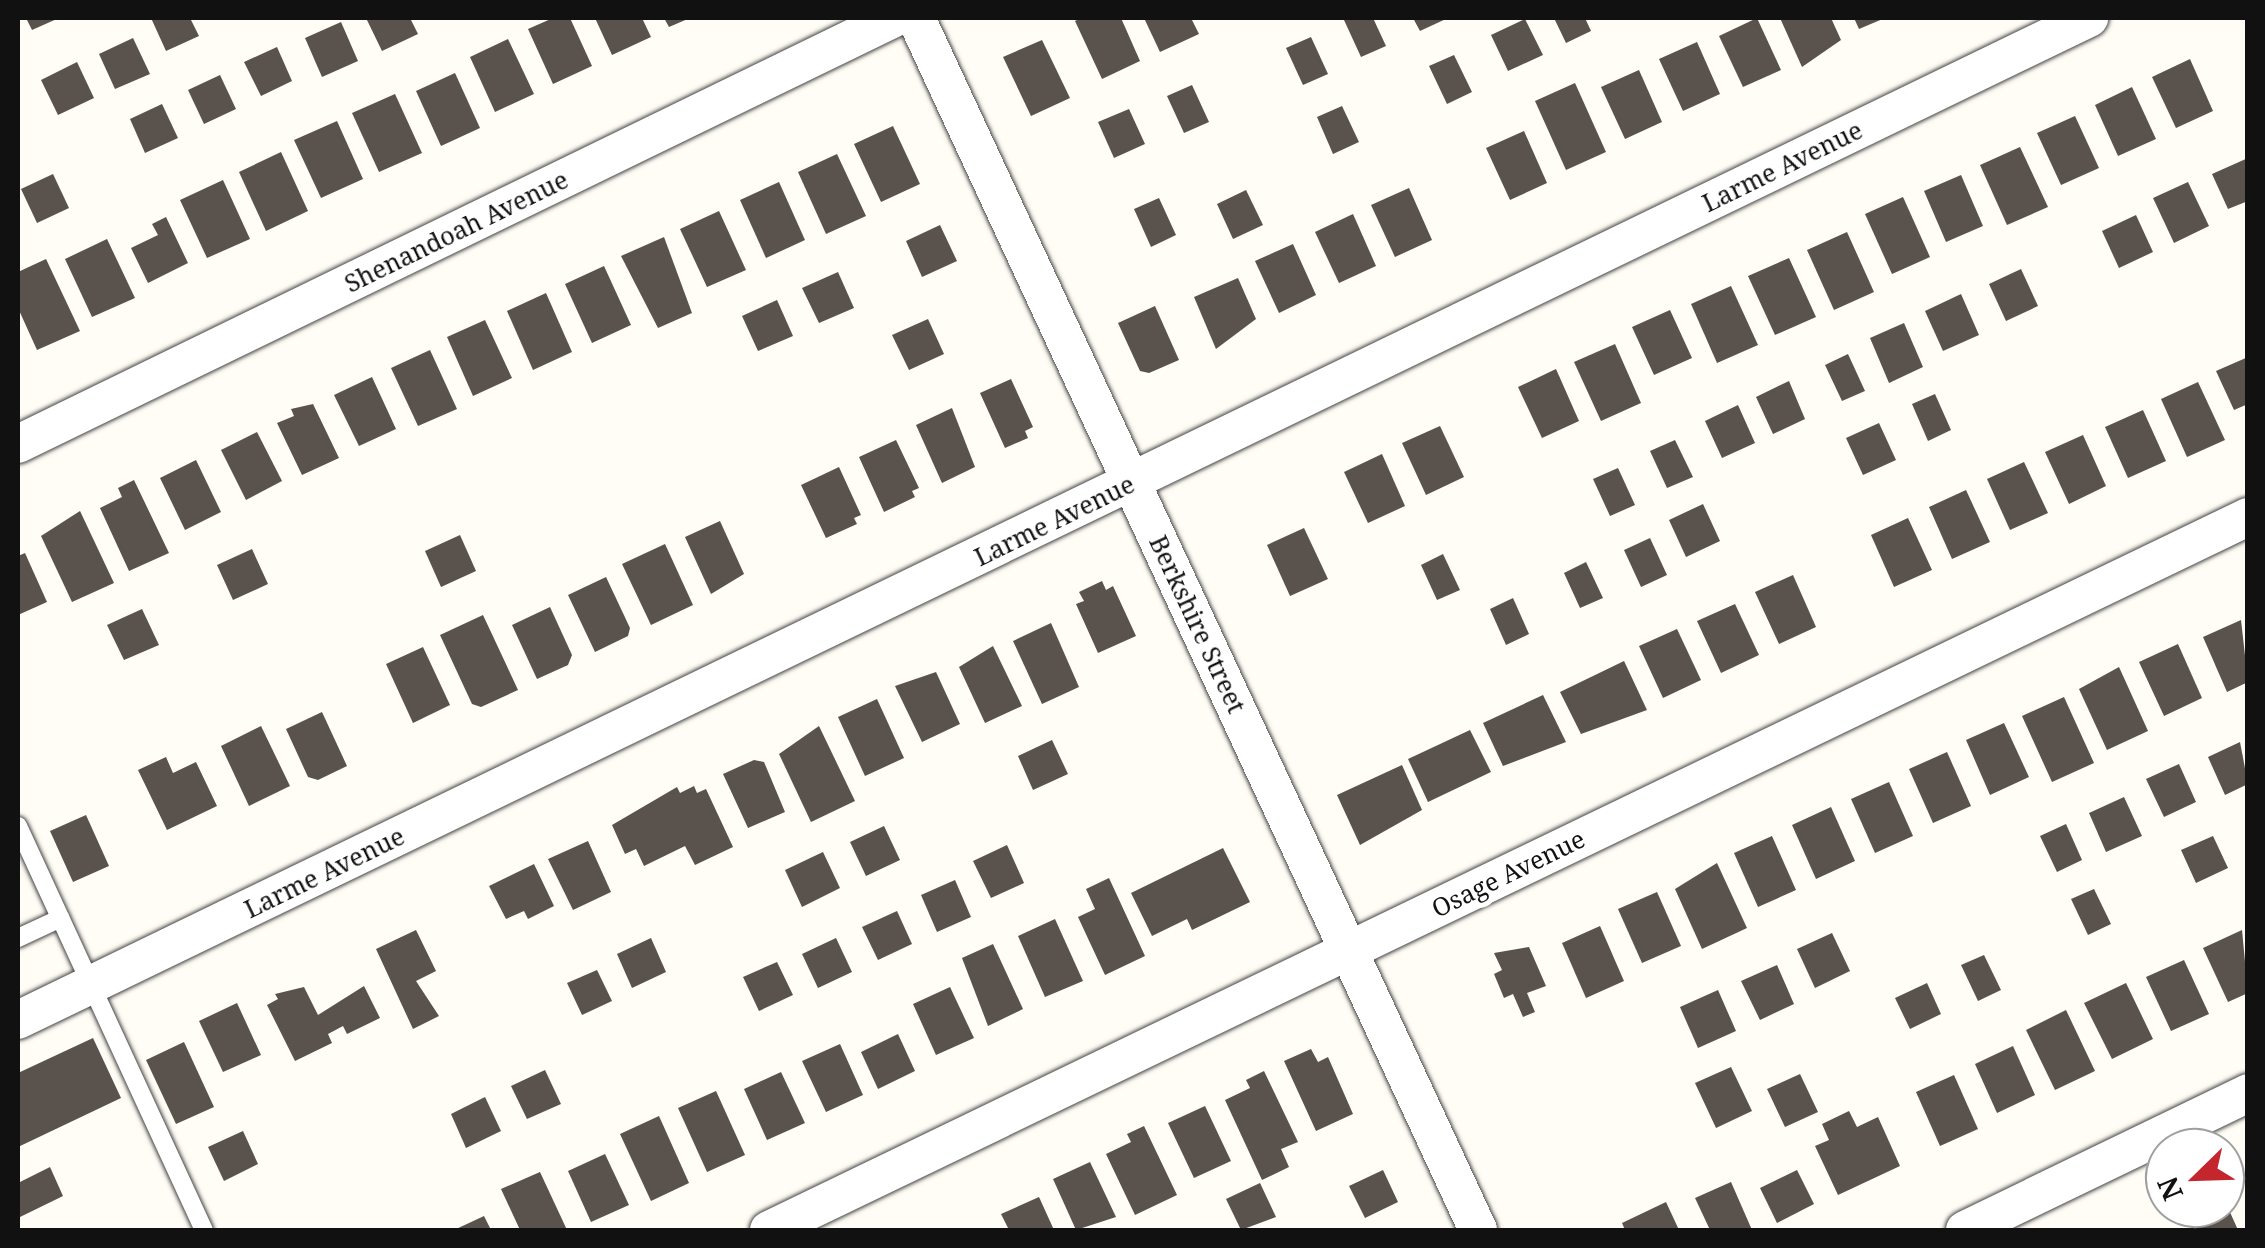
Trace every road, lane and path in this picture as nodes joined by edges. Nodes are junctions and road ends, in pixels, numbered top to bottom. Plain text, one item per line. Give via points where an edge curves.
1 (894, 18) edge
2 (916, 18) edge
3 (2089, 18) edge
4 (18, 444) edge
5 (1133, 482) junction
6 (2248, 517) edge
7 (18, 826) edge
8 (61, 918) junction
9 (18, 938) edge
10 (1347, 950) junction
11 (92, 984) junction
12 (18, 1020) edge
13 (2248, 1093) edge
14 (204, 1230) edge
15 (769, 1230) edge
16 (1478, 1230) edge
17 (1964, 1230) edge

1 - 4 street, Shenandoah Avenue
2 - 5 street, Berkshire Street
3 - 5 street, Larme Avenue
5 - 10 street, Berkshire Street
5 - 11 street, Larme Avenue
6 - 10 street, Osage Avenue
7 - 8 lane
8 - 9 lane
8 - 11 lane
10 - 15 street, Osage Avenue
10 - 16 street, Berkshire Street
11 - 12 street, Larme Avenue
11 - 14 lane
13 - 17 street

